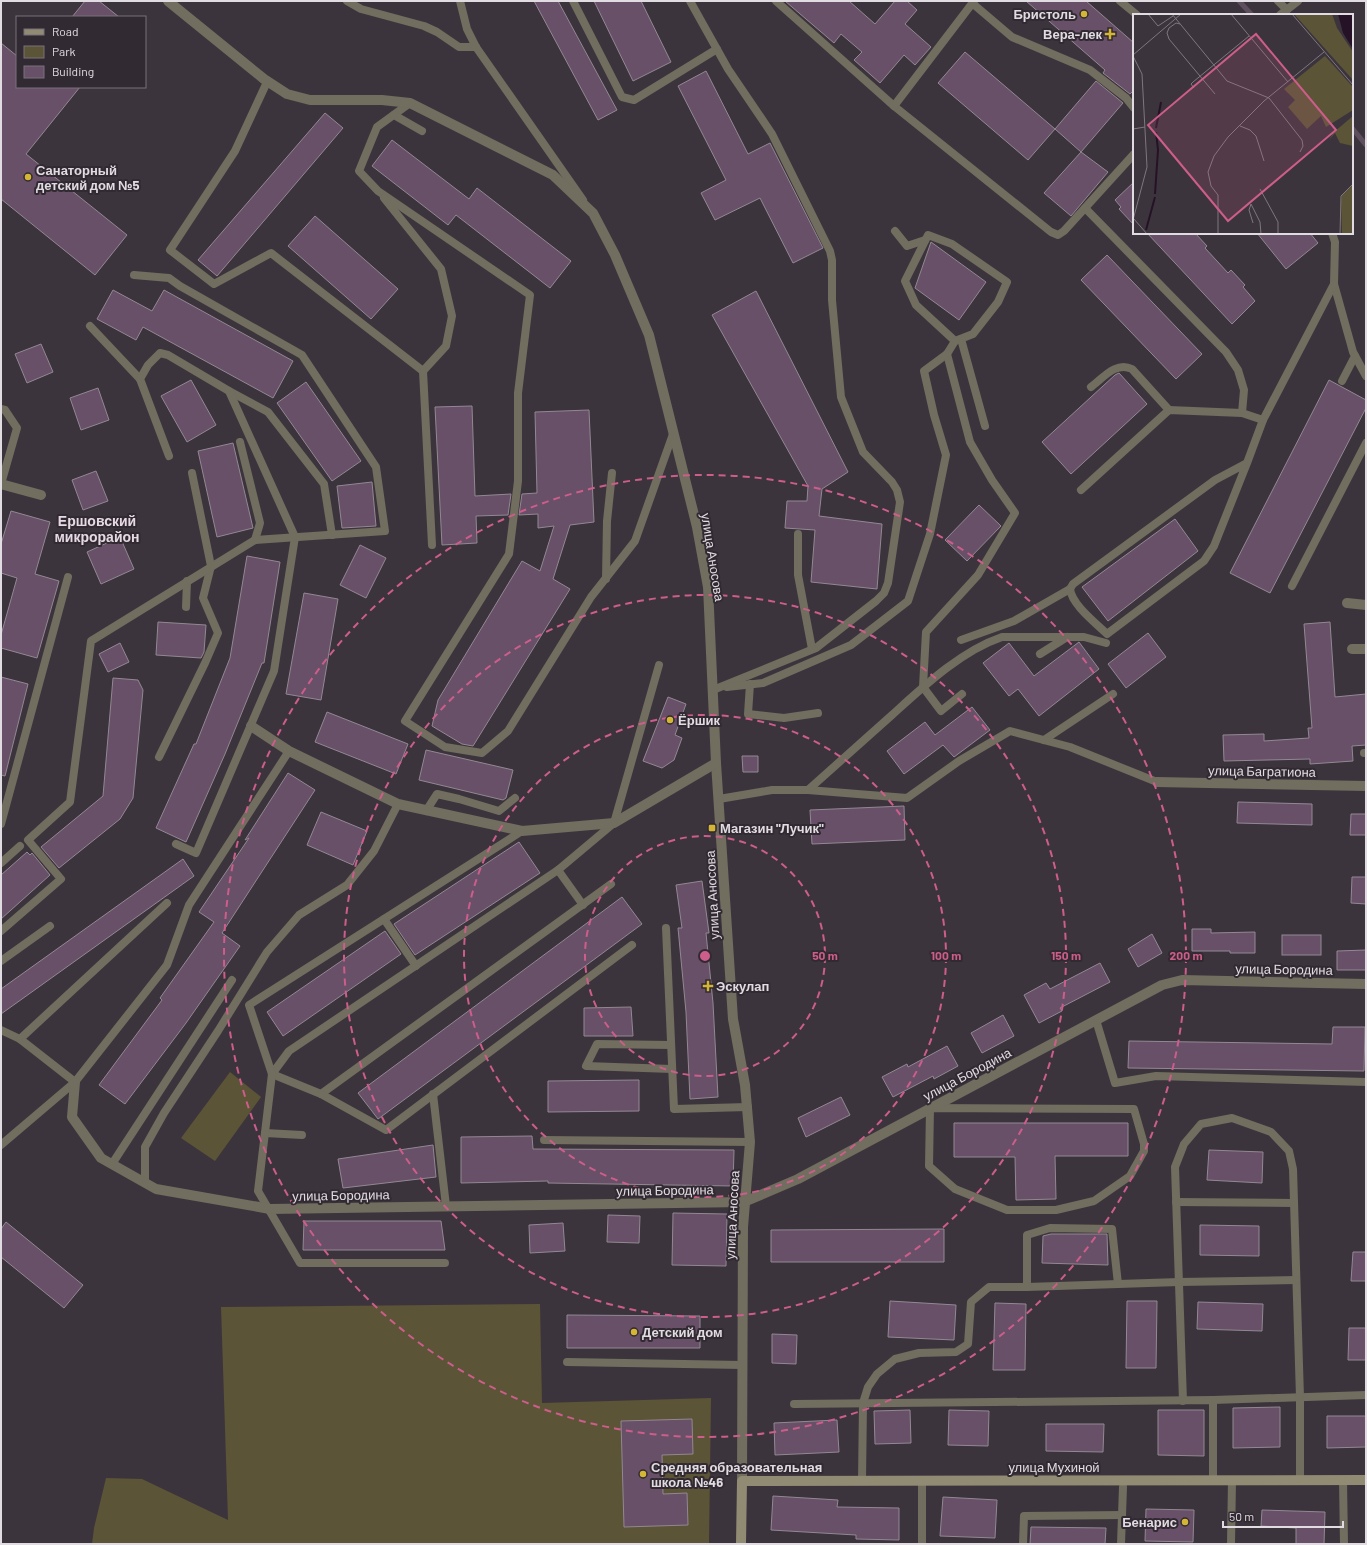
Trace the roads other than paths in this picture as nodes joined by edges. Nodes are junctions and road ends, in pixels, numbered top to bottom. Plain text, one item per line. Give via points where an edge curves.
1 (168, 1) edge
2 (347, 1) edge
3 (460, 1) edge
4 (573, 1) edge
5 (690, 1) edge
6 (776, 1) edge
7 (1120, 1) edge
8 (1278, 1) edge
9 (1298, 1) edge
10 (973, 2) edge
11 (1284, 12) edge
12 (1135, 14) edge
13 (476, 47) junction
14 (717, 49) junction
15 (267, 82) junction
16 (410, 103) junction
17 (894, 106) junction
18 (1133, 107) edge
19 (394, 115) junction
20 (422, 132) dead end
21 (1133, 155) edge
22 (378, 191) junction
23 (1085, 208) junction
24 (593, 213) junction
25 (895, 231) dead end
26 (1332, 234) edge
27 (925, 240) junction
28 (134, 275) dead end
29 (1334, 284) junction
30 (90, 326) dead end
31 (958, 340) junction
32 (947, 354) junction
33 (1355, 356) junction
34 (423, 372) junction
35 (1366, 376) edge
36 (140, 379) junction
37 (1342, 381) dead end
38 (1091, 387) dead end
39 (229, 392) junction
40 (1, 409) edge
41 (1169, 410) junction
42 (1242, 413) junction
43 (1263, 420) junction
44 (985, 426) dead end
45 (673, 434) junction
46 (240, 442) dead end
47 (1366, 443) edge
48 (169, 456) dead end
49 (1247, 462) junction
50 (192, 473) dead end
51 (612, 473) dead end
52 (1, 484) edge
53 (1081, 490) dead end
54 (41, 495) dead end
55 (798, 534) dead end
56 (332, 535) junction
57 (295, 537) junction
58 (255, 540) junction
59 (432, 545) dead end
60 (212, 566) junction
61 (68, 576) dead end
62 (606, 578) junction
63 (187, 581) junction
64 (1292, 586) dead end
65 (1070, 589) junction
66 (1347, 603) dead end
67 (1366, 605) edge
68 (186, 607) dead end
69 (1067, 637) junction
70 (961, 640) dead end
71 (1106, 643) dead end
72 (812, 649) junction
73 (1352, 649) dead end
74 (1366, 649) edge
75 (1040, 654) dead end
76 (659, 665) dead end
77 (750, 684) junction
78 (923, 687) junction
79 (716, 689) junction
80 (962, 694) dead end
81 (1113, 694) dead end
82 (818, 713) dead end
83 (251, 726) junction
84 (1044, 740) junction
85 (289, 751) junction
86 (159, 757) dead end
87 (716, 763) junction
88 (1156, 782) joint
89 (1366, 786) edge
90 (808, 790) junction
91 (515, 798) dead end
92 (719, 798) junction
93 (398, 804) junction
94 (426, 811) junction
95 (614, 823) junction
96 (1, 824) edge
97 (522, 831) junction
98 (176, 844) dead end
99 (20, 846) dead end
100 (1, 863) edge
101 (558, 870) junction
102 (611, 884) dead end
103 (168, 903) dead end
104 (583, 905) junction
105 (384, 919) junction
106 (50, 926) dead end
107 (666, 928) dead end
108 (1, 931) edge
109 (632, 945) dead end
110 (1, 961) edge
111 (416, 966) junction
112 (232, 980) dead end
113 (1366, 984) edge
114 (1096, 1020) junction
115 (1, 1030) edge
116 (20, 1039) junction
117 (671, 1045) junction
118 (672, 1069) junction
119 (272, 1074) junction
120 (75, 1082) junction
121 (1366, 1082) edge
122 (321, 1094) junction
123 (433, 1094) junction
124 (748, 1107) junction
125 (930, 1108) junction
126 (265, 1133) junction
127 (302, 1135) dead end
128 (544, 1140) dead end
129 (750, 1142) junction
130 (1, 1145) edge
131 (112, 1164) junction
132 (145, 1183) junction
133 (744, 1202) junction
134 (1176, 1202) junction
135 (1294, 1202) junction
136 (446, 1206) junction
137 (270, 1209) junction
138 (445, 1263) dead end
139 (1296, 1280) junction
140 (1178, 1282) junction
141 (1118, 1284) junction
142 (1027, 1287) junction
143 (567, 1362) dead end
144 (742, 1365) junction
145 (1366, 1394) edge
146 (1300, 1396) junction
147 (1213, 1400) junction
148 (1183, 1401) junction
149 (862, 1403) junction
150 (794, 1404) dead end
151 (1212, 1480) junction
152 (1232, 1480) junction
153 (1300, 1480) junction
154 (1343, 1480) junction
155 (1366, 1480) edge
156 (742, 1481) junction
157 (862, 1481) junction
158 (922, 1481) junction
159 (1123, 1488) dead end
160 (1122, 1515) junction
161 (741, 1544) edge
162 (922, 1544) edge
163 (1023, 1544) edge
164 (1121, 1544) edge
165 (1231, 1544) edge
166 (1344, 1544) edge

1 - 15 street
2 - 13 lane via 361,9 424,26 459,46
3 - 13 lane via 467,29
4 - 14 lane via 622,97 634,100
5 - 14 lane
6 - 17 lane
7 - 12 lane
8 - 11 lane
9 - 11 lane
10 - 17 lane
10 - 18 lane via 1012,37 1090,70 1126,98
13 - 24 lane
14 - 72 lane via 772,134 830,251 841,397 863,452 892,482 900,502 888,583 884,593
15 - 16 street via 287,94 310,100 382,100
15 - 34 lane via 235,151 170,250 214,284 271,254
16 - 19 lane
16 - 24 street, улица Аносова via 553,175
17 - 23 lane via 1051,232 1058,235 1064,231
19 - 20 lane
19 - 22 lane via 377,127 359,171
21 - 23 lane
22 - 34 lane via 440,268 444,282 452,316 446,346
22 - 62 lane via 530,295 518,393 518,481 509,554 405,721 445,747 482,753 508,731 591,597
23 - 42 lane via 1226,352 1238,370 1244,390
24 - 45 street, улица Аносова via 615,255 649,335
25 - 27 lane via 907,246
26 - 29 lane via 1335,242
27 - 31 lane via 905,281 916,305
27 - 31 lane via 928,235 952,244 1007,282 998,302 973,334
28 - 56 lane via 169,278 302,355 376,468 385,531
29 - 33 lane
29 - 43 lane
30 - 36 lane
31 - 32 lane
31 - 44 lane
32 - 77 lane via 924,371 946,454 930,534 908,600 851,645 763,683
32 - 78 lane via 970,442 1015,513 978,575 926,632
33 - 35 lane
33 - 37 lane
34 - 59 lane
36 - 39 lane via 148,365 160,353 168,355
36 - 48 lane
38 - 41 lane via 1116,367 1125,366 1132,369
39 - 56 lane via 268,412 324,484
39 - 57 lane
40 - 52 lane via 5,410 17,428
41 - 42 lane
41 - 53 lane
42 - 43 lane
43 - 49 lane
45 - 62 lane via 635,541
45 - 79 street, улица Аносова via 697,527 708,587
46 - 58 lane via 260,523
47 - 64 lane
49 - 65 lane via 1215,480 1073,584
49 - 65 lane via 1214,546 1204,561 1107,634 1080,608 1070,595
50 - 60 lane
51 - 62 lane via 607,521
52 - 54 street
55 - 72 lane via 798,575
56 - 57 lane
57 - 58 lane
57 - 83 lane via 274,672
58 - 60 lane
60 - 63 lane
60 - 86 lane via 203,598 218,633 206,663
61 - 96 lane
63 - 68 lane
63 - 108 lane via 91,641 70,802 28,840 61,879
65 - 70 lane via 1014,621
66 - 67 street
69 - 71 lane via 1084,636
69 - 75 lane
69 - 78 lane via 1002,637 990,641 971,651
72 - 79 lane
73 - 74 street
76 - 95 lane
77 - 79 lane
77 - 82 lane via 748,714 784,718
78 - 80 lane via 941,711
78 - 90 lane
79 - 87 street, улица Аносова
81 - 84 lane
83 - 85 street
83 - 98 lane via 196,853
84 - 88 lane via 1070,747
84 - 90 lane via 1010,731 959,761 907,798
85 - 93 street
85 - 120 lane via 189,905 167,964
87 - 92 street, улица Аносова
87 - 95 street
88 - 89 street, улица Багратиона
90 - 92 lane via 772,790
91 - 94 lane via 499,811 437,794
92 - 124 street, улица Аносова via 733,1019
93 - 94 street
93 - 132 lane via 374,851 347,885 299,915 267,952 144,1147
94 - 97 street
95 - 97 street
95 - 101 lane
97 - 105 lane
99 - 100 lane
101 - 104 lane
101 - 111 lane
102 - 104 lane
103 - 116 lane
104 - 122 lane
105 - 111 lane
105 - 119 lane via 249,1005
106 - 110 lane
107 - 117 lane
109 - 123 lane
111 - 119 lane via 289,1051
112 - 131 lane
113 - 114 street, улица Бородина via 1182,980 1162,985
114 - 121 lane via 1115,1083 1156,1076
114 - 125 street, улица Бородина
115 - 116 lane
116 - 120 lane
117 - 118 lane
117 - 118 lane via 597,1044 586,1066
118 - 124 lane via 674,1109
119 - 122 lane
119 - 126 lane
120 - 130 lane
120 - 131 street, улица Бородина via 72,1117 102,1158
122 - 123 lane via 386,1130
123 - 136 lane
124 - 129 street, улица Аносова
125 - 125 lane via 929,1166 955,1189 1007,1210 1056,1210 1094,1201 1130,1176 1144,1151 1134,1109
125 - 133 street, улица Бородина via 798,1179
126 - 127 lane
126 - 137 lane via 258,1192
128 - 129 lane
129 - 133 street, улица Аносова
131 - 132 street, улица Бородина
132 - 137 street, улица Бородина via 156,1189
133 - 136 street, улица Бородина
133 - 144 street, улица Аносова
134 - 135 lane
134 - 135 lane via 1175,1167 1184,1144 1201,1124 1232,1118 1272,1132 1289,1151 1293,1169
134 - 140 lane
135 - 139 lane
136 - 137 street, улица Бородина
137 - 138 lane via 300,1263
139 - 140 lane
139 - 146 lane
140 - 141 lane
140 - 148 lane
141 - 142 lane
141 - 142 lane via 1112,1229 1050,1228 1027,1235
142 - 149 lane via 989,1287 971,1302 968,1344 956,1352 919,1353 895,1359 877,1374 868,1387
143 - 144 lane
144 - 156 street, улица Аносова
145 - 146 lane
146 - 147 lane
146 - 153 lane
147 - 148 lane
147 - 151 lane
148 - 149 lane
149 - 150 lane
149 - 157 lane
151 - 152 street, улица Мухиной
151 - 158 street, улица Мухиной
152 - 153 street, улица Мухиной
152 - 165 lane
153 - 154 street, улица Мухиной
154 - 155 street, улица Мухиной
154 - 166 lane
156 - 157 street, улица Мухиной
156 - 161 street, улица Аносова
157 - 158 street, улица Мухиной
158 - 162 lane
159 - 160 lane
160 - 163 lane via 1024,1516
160 - 164 lane

